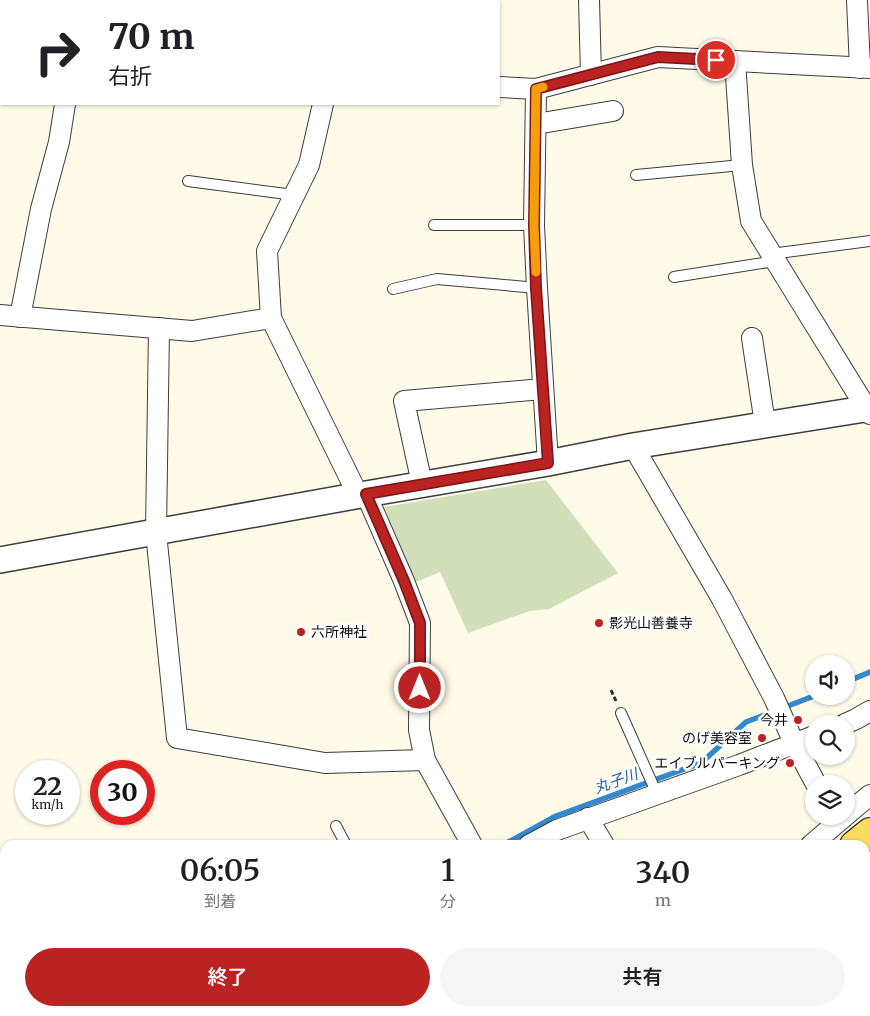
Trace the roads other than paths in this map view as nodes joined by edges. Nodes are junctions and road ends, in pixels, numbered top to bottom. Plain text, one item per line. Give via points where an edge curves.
1 (589, 0) edge
2 (857, 0) edge
3 (735, 61) junction
4 (865, 68) edge
5 (591, 75) junction
6 (500, 87) edge
7 (536, 89) junction
8 (66, 105) edge
9 (323, 105) edge
10 (613, 111) dead end
11 (536, 124) junction
12 (742, 165) junction
13 (636, 175) dead end
14 (188, 181) dead end
15 (294, 195) junction
16 (434, 225) dead end
17 (534, 225) junction
18 (870, 241) edge
19 (773, 257) junction
20 (674, 277) dead end
21 (536, 288) junction
22 (393, 289) dead end
23 (0, 315) edge
24 (20, 317) junction
25 (270, 318) junction
26 (159, 328) junction
27 (752, 338) dead end
28 (543, 389) junction
29 (869, 410) edge
30 (765, 424) junction
31 (633, 446) junction
32 (548, 463) junction
33 (422, 484) junction
34 (362, 494) junction
35 (156, 533) junction
36 (0, 560) edge
37 (870, 711) edge
38 (621, 713) dead end
39 (855, 720) edge
40 (805, 739) edge
41 (794, 743) junction
42 (425, 760) junction
43 (811, 775) edge
44 (656, 792) junction
45 (870, 795) edge
46 (855, 806) edge
47 (588, 818) junction
48 (832, 825) edge
49 (336, 826) dead end
50 (870, 832) edge
51 (343, 840) edge
52 (469, 840) edge
53 (538, 840) edge
54 (601, 840) edge
55 (816, 840) edge
56 (860, 840) edge

1 - 5 street
2 - 4 street
3 - 4 street
3 - 5 street via 658,57
3 - 12 street
5 - 7 street
6 - 7 street
7 - 11 street
8 - 24 street
9 - 15 street via 309,165
10 - 11 street
11 - 17 street
12 - 13 lane
12 - 19 street via 751,221
14 - 15 lane
15 - 25 street via 266,251
16 - 17 lane
17 - 21 street
18 - 19 lane
19 - 20 lane
19 - 29 street
21 - 22 lane via 437,279
21 - 28 street
23 - 24 street
24 - 26 street
25 - 26 street via 192,331
25 - 34 street
26 - 35 street
27 - 30 street
28 - 32 street
28 - 33 street via 404,401
29 - 30 street
30 - 31 street
31 - 32 street
31 - 41 street via 722,599
32 - 33 street
33 - 34 street
34 - 35 street
34 - 42 street via 404,581 420,623 419,730
35 - 36 street
35 - 42 street via 177,738 325,763
37 - 39 street
38 - 44 lane
40 - 41 street
41 - 43 street
41 - 44 street
42 - 52 street
44 - 47 street
45 - 46 street
47 - 53 street
47 - 54 street
48 - 55 street
49 - 51 lane
50 - 56 main road

